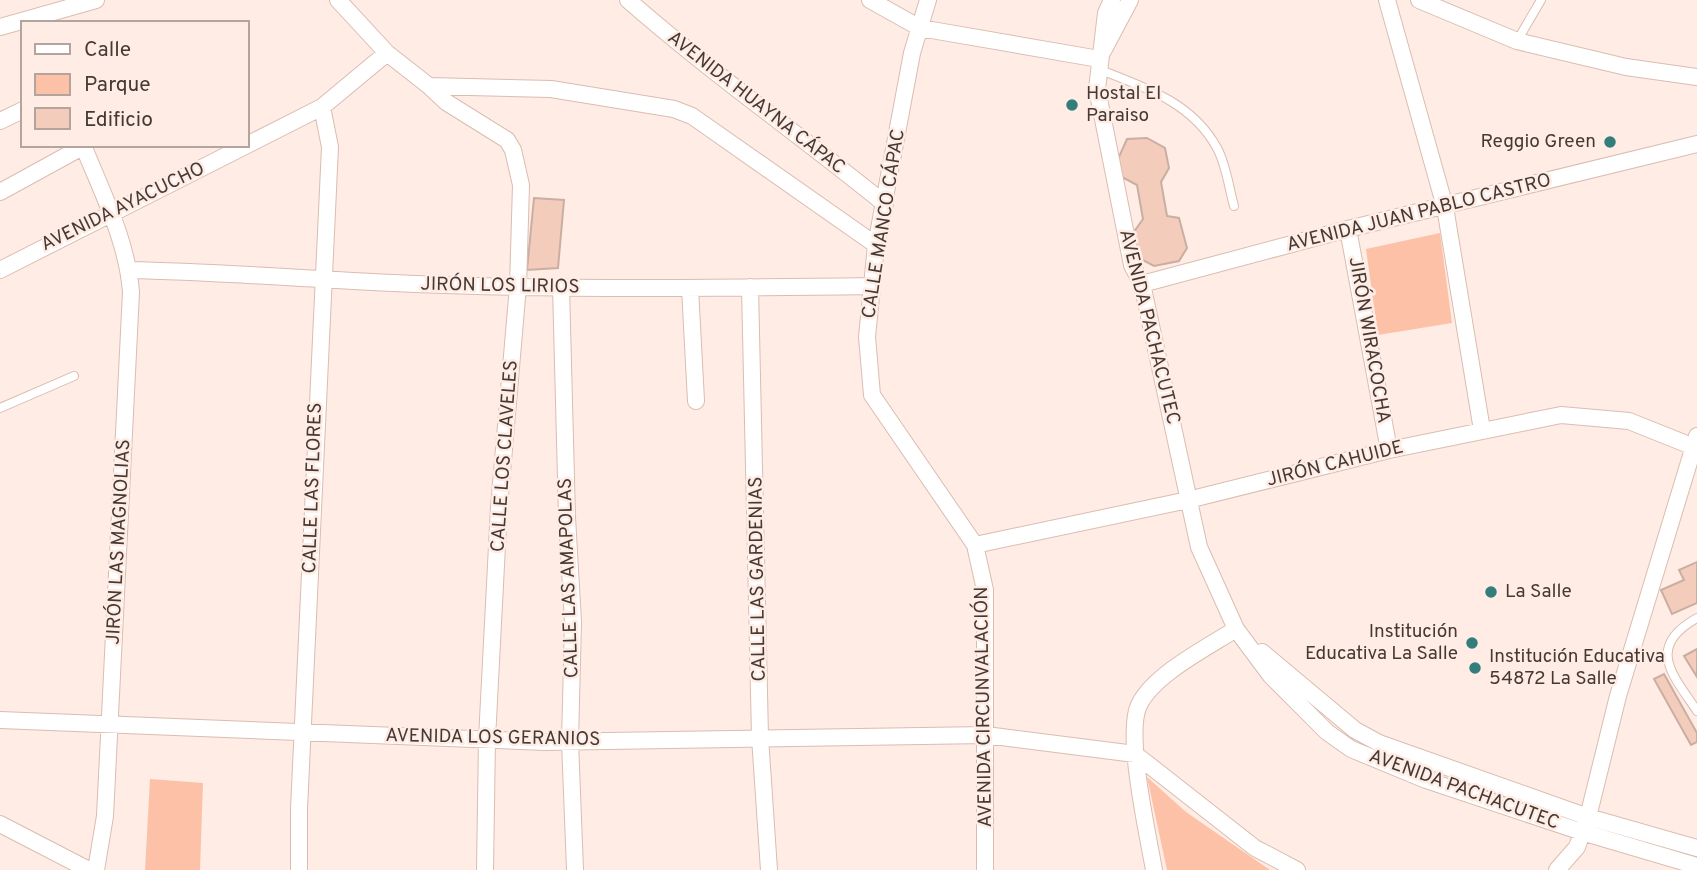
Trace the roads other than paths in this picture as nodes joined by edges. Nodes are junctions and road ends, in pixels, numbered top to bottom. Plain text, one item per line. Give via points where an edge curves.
1 (96, 0) edge
2 (338, 0) edge
3 (628, 0) edge
4 (870, 0) edge
5 (928, 0) edge
6 (1112, 0) edge
7 (1130, 0) edge
8 (1387, 0) edge
9 (1419, 0) edge
10 (1541, 0) edge
11 (65, 11) edge
12 (24, 21) edge
13 (21, 22) edge
14 (0, 27) edge
15 (920, 27) junction
16 (1517, 41) junction
17 (387, 53) junction
18 (1098, 64) junction
19 (1697, 77) edge
20 (429, 86) junction
21 (322, 107) junction
22 (21, 111) edge
23 (0, 121) edge
24 (248, 144) edge
25 (1697, 144) edge
26 (82, 147) edge
27 (84, 147) edge
28 (243, 147) edge
29 (0, 192) edge
30 (885, 204) junction
31 (1234, 206) dead end
32 (1445, 207) junction
33 (113, 215) junction
34 (1348, 229) junction
35 (876, 245) junction
36 (0, 270) edge
37 (129, 270) junction
38 (321, 278) junction
39 (1142, 284) junction
40 (518, 286) junction
41 (872, 286) junction
42 (561, 287) junction
43 (690, 288) junction
44 (750, 288) junction
45 (74, 376) dead end
46 (696, 401) dead end
47 (0, 408) edge
48 (1482, 430) junction
49 (1695, 441) edge
50 (1389, 450) junction
51 (1188, 500) junction
52 (975, 545) junction
53 (1697, 618) edge
54 (1236, 629) junction
55 (1697, 711) edge
56 (0, 720) edge
57 (109, 724) junction
58 (304, 732) junction
59 (986, 735) junction
60 (760, 737) junction
61 (487, 740) junction
62 (570, 741) junction
63 (1135, 754) junction
64 (0, 824) edge
65 (1585, 825) junction
66 (1697, 848) edge
67 (1697, 866) edge
68 (89, 870) edge
69 (96, 870) edge
70 (299, 870) edge
71 (485, 870) edge
72 (575, 870) edge
73 (769, 870) edge
74 (985, 870) edge
75 (1154, 870) edge
76 (1297, 870) edge
77 (1557, 870) edge

1 - 11 street
2 - 17 street
3 - 30 street, AVENIDA HUAYNA CÁPAC via 684,49
4 - 15 street
5 - 15 street, CALLE MANCO CÁPAC
6 - 18 street, AVENIDA PACHACUTEC
7 - 18 street
8 - 32 street
9 - 16 street
10 - 16 lane
11 - 12 street
13 - 14 street
15 - 18 street
15 - 30 street, CALLE MANCO CÁPAC
16 - 19 street via 1626,67
17 - 20 street
17 - 21 street, AVENIDA AYACUCHO
18 - 31 lane via 1178,104 1202,127 1219,150
18 - 39 street, AVENIDA PACHACUTEC via 1097,89 1110,158 1132,265
20 - 35 street via 551,89 674,109 709,127
20 - 40 street, CALLE LOS CLAVELES via 507,140 513,150 521,185
21 - 24 street, AVENIDA AYACUCHO
21 - 38 street, CALLE LAS FLORES via 330,147
22 - 23 street
25 - 32 street, AVENIDA JUAN PABLO CASTRO
26 - 29 street
27 - 33 street, JIRÓN LAS MAGNOLIAS
28 - 33 street, AVENIDA AYACUCHO
30 - 35 street, CALLE MANCO CÁPAC
32 - 34 street, AVENIDA JUAN PABLO CASTRO
32 - 48 street
33 - 36 street, AVENIDA AYACUCHO
33 - 37 street, JIRÓN LAS MAGNOLIAS
34 - 39 street, AVENIDA JUAN PABLO CASTRO
34 - 50 street, JIRÓN WIRACOCHA
35 - 41 street, CALLE MANCO CÁPAC
37 - 38 street, JIRÓN LOS LIRIOS
37 - 57 street, JIRÓN LAS MAGNOLIAS
38 - 40 street, JIRÓN LOS LIRIOS
38 - 58 street, CALLE LAS FLORES
39 - 51 street, AVENIDA PACHACUTEC
40 - 42 street, JIRÓN LOS LIRIOS
40 - 61 street, CALLE LOS CLAVELES via 499,507
41 - 44 street, JIRÓN LOS LIRIOS
41 - 52 street, CALLE MANCO CÁPAC via 867,337 872,395
42 - 43 street, JIRÓN LOS LIRIOS
42 - 62 street, CALLE LAS AMAPOLAS via 573,622
43 - 44 street, JIRÓN LOS LIRIOS
43 - 46 street
44 - 60 street, CALLE LAS GARDENIAS
45 - 47 lane
48 - 49 street, JIRÓN CAHUIDE via 1561,415 1629,421
48 - 50 street, JIRÓN CAHUIDE
49 - 65 street via 1618,696
50 - 51 street, JIRÓN CAHUIDE
51 - 52 street, JIRÓN CAHUIDE
51 - 54 street, AVENIDA PACHACUTEC via 1199,547
52 - 59 street, AVENIDA CIRCUNVALACIÓN via 985,590
53 - 55 lane via 1674,636 1666,658
54 - 63 street via 1164,676 1139,705
54 - 65 street, AVENIDA PACHACUTEC via 1271,676 1327,732 1351,749 1426,780
56 - 57 street, AVENIDA LOS GERANIOS
57 - 58 street, AVENIDA LOS GERANIOS
57 - 69 street, JIRÓN LAS MAGNOLIAS via 105,816
58 - 61 street, AVENIDA LOS GERANIOS
58 - 70 street, CALLE LAS FLORES
59 - 60 street, AVENIDA LOS GERANIOS
59 - 63 street, AVENIDA LOS GERANIOS
59 - 74 street, AVENIDA CIRCUNVALACIÓN
60 - 62 street, AVENIDA LOS GERANIOS
60 - 73 street, CALLE LAS GARDENIAS
61 - 62 street, AVENIDA LOS GERANIOS
61 - 71 street, CALLE LOS CLAVELES
62 - 72 street, CALLE LAS AMAPOLAS
63 - 75 street
63 - 76 street via 1255,848
64 - 68 street
65 - 66 street, AVENIDA PACHACUTEC
65 - 67 street, AVENIDA PACHACUTEC
65 - 77 street via 1577,847

